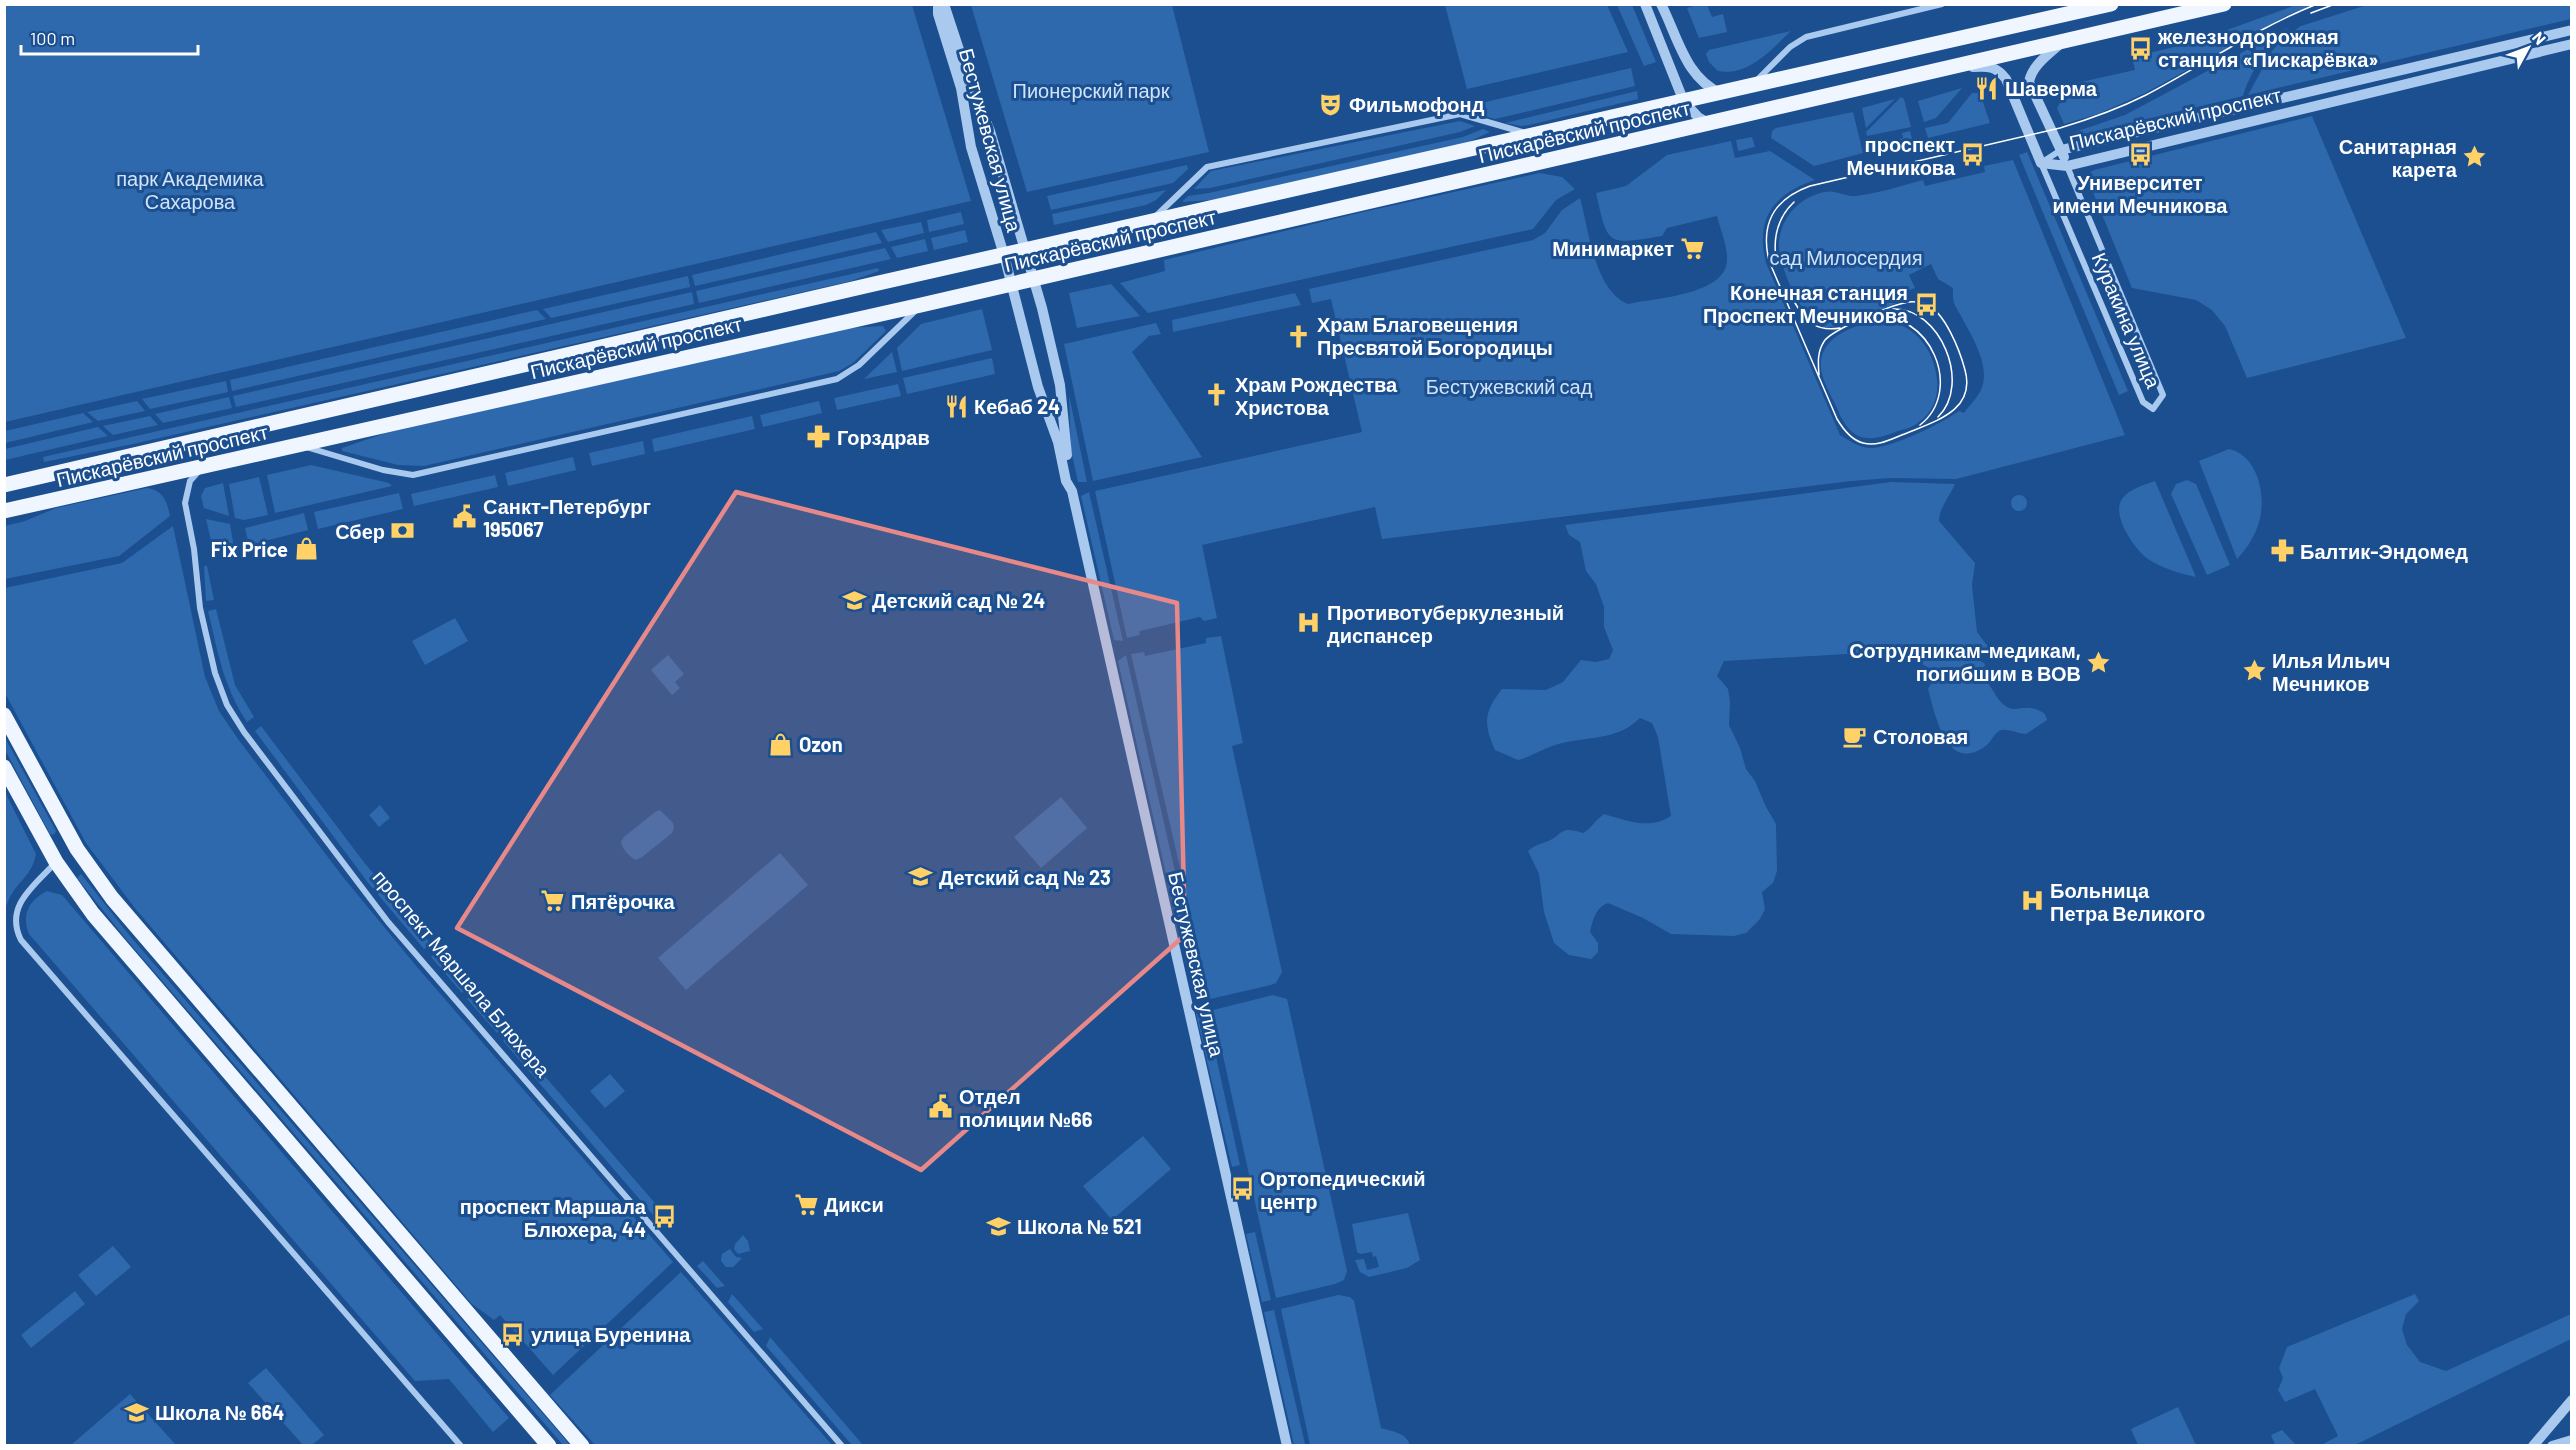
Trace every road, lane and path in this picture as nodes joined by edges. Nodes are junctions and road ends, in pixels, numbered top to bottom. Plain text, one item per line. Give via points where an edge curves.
1 (938, 4) edge
2 (944, 4) edge
3 (1646, 4) edge
4 (1661, 4) edge
5 (1942, 4) edge
6 (2111, 4) edge
7 (2224, 4) edge
8 (2571, 30) edge
9 (2062, 42) junction
10 (2571, 44) edge
11 (1956, 67) junction
12 (1750, 87) junction
13 (1722, 94) junction
14 (1684, 102) junction
15 (1710, 124) junction
16 (1538, 135) junction
17 (2061, 150) junction
18 (2041, 163) junction
19 (2067, 165) junction
20 (1150, 222) junction
21 (1026, 250) junction
22 (1004, 255) junction
23 (1034, 279) junction
24 (1011, 284) junction
25 (921, 304) junction
26 (300, 445) junction
27 (203, 467) junction
28 (4, 485) edge
29 (1072, 491) junction
30 (4, 511) edge
31 (4, 715) edge
32 (4, 767) edge
33 (77, 849) junction
34 (56, 862) junction
35 (2571, 1400) edge
36 (2571, 1440) edge
37 (461, 1446) edge
38 (549, 1446) edge
39 (582, 1446) edge
40 (842, 1446) edge
41 (1287, 1446) edge
42 (2533, 1446) edge
43 (2552, 1446) edge

1 - 22 street, Бестужевская улица via 961,88 971,147
2 - 21 street, Бестужевская улица via 990,131
3 - 14 street
4 - 13 street via 1696,77
5 - 12 street via 1806,37 1790,47
6 - 12 main road, Пискарёвский проспект
7 - 9 main road, Пискарёвский проспект
8 - 17 street, Пискарёвский проспект
9 - 11 main road, Пискарёвский проспект
9 - 17 street, Куракина улица via 2031,73 2029,82
10 - 19 street, Пискарёвский проспект
11 - 15 main road, Пискарёвский проспект
11 - 18 street, Куракина улица via 1991,66 2000,72
12 - 13 main road, Пискарёвский проспект
13 - 14 main road, Пискарёвский проспект
14 - 15 street
14 - 16 main road, Пискарёвский проспект
15 - 23 main road, Пискарёвский проспект
16 - 20 main road, Пискарёвский проспект
16 - 20 street via 1460,114 1207,167
17 - 18 street, Пискарёвский проспект
17 - 19 street, Куракина улица
18 - 19 street, Пискарёвский проспект
18 - 19 street, Куракина улица via 2143,402 2153,409 2163,395
20 - 21 main road, Пискарёвский проспект
21 - 22 main road, Пискарёвский проспект
21 - 23 street, Бестужевская улица
22 - 24 street, Бестужевская улица
22 - 28 main road, Пискарёвский проспект
23 - 24 main road, Пискарёвский проспект
23 - 29 street, Бестужевская улица via 1060,385
24 - 25 main road, Пискарёвский проспект
24 - 29 street, Бестужевская улица via 1038,387
25 - 26 main road, Пискарёвский проспект
25 - 26 street via 859,365 837,379 589,436 413,475
26 - 27 main road, Пискарёвский проспект
27 - 30 main road, Пискарёвский проспект
27 - 40 street, проспект Маршала Блюхера via 190,481 186,494 187,519 200,608 215,674 227,705 388,921
29 - 41 street, Бестужевская улица
31 - 33 main road
32 - 34 main road
33 - 34 main road
33 - 39 main road via 136,928
34 - 37 street via 15,912 15,929 21,940
34 - 38 main road via 117,944
35 - 42 street
36 - 43 street

